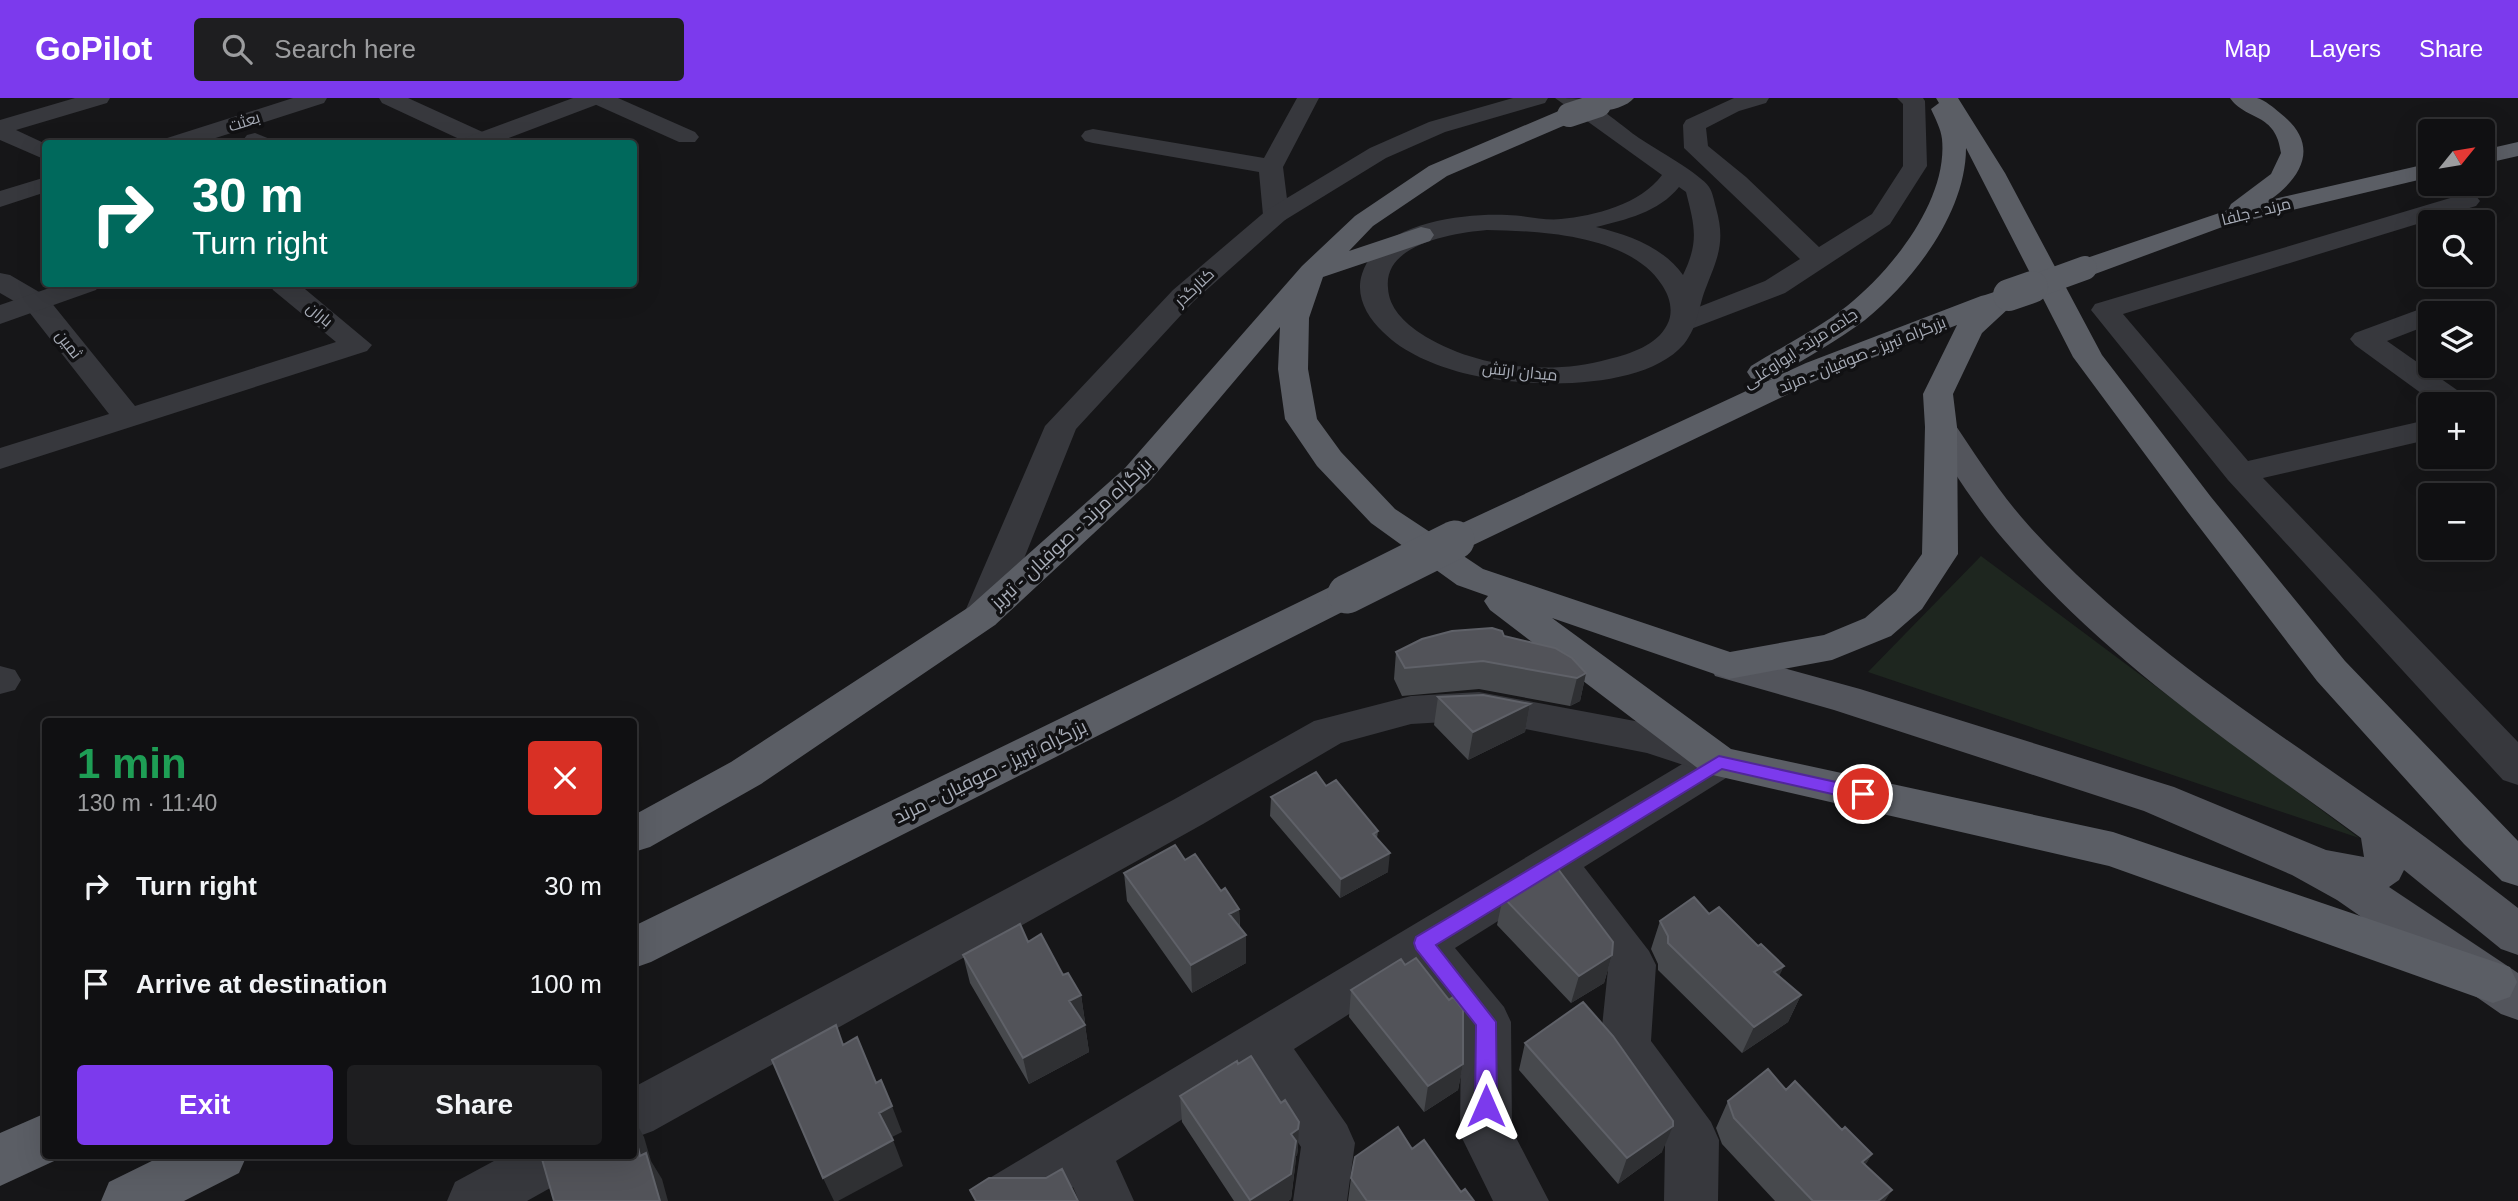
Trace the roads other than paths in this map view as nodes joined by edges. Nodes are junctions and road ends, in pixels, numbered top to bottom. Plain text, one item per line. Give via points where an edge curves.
1 (99, 98) edge
2 (316, 98) edge
3 (390, 98) edge
4 (593, 98) edge
5 (600, 98) edge
6 (1308, 98) edge
7 (1623, 98) edge
8 (1758, 98) edge
9 (1908, 98) edge
10 (1937, 98) edge
11 (1947, 98) edge
12 (2241, 98) edge
13 (1510, 103) edge
14 (1578, 106) edge
15 (0, 129) edge
16 (1093, 136) dead end
17 (687, 137) dead end
18 (185, 140) edge
19 (476, 140) edge
20 (485, 140) edge
21 (2518, 149) edge
22 (42, 151) edge
23 (2496, 154) edge
24 (1271, 167) junction
25 (1676, 173) junction
26 (2418, 173) edge
27 (42, 185) edge
28 (0, 199) edge
29 (2467, 201) dead end
30 (1391, 202) junction
31 (1276, 215) junction
32 (2230, 217) junction
33 (1563, 226) junction
34 (1381, 255) junction
35 (1817, 260) junction
36 (1312, 272) junction
37 (0, 281) edge
38 (78, 287) edge
39 (287, 287) edge
40 (2009, 295) junction
41 (36, 302) junction
42 (1684, 313) junction
43 (0, 315) edge
44 (2418, 320) edge
45 (2418, 377) edge
46 (2419, 378) edge
47 (2439, 392) edge
48 (129, 418) junction
49 (1941, 427) junction
50 (2418, 432) edge
51 (0, 459) edge
52 (2241, 473) junction
53 (1564, 488) junction
54 (1463, 559) junction
55 (982, 616) junction
56 (1729, 666) junction
57 (1719, 762) junction
58 (2518, 769) edge
59 (2381, 828) junction
60 (637, 833) edge
61 (1555, 862) junction
62 (2308, 862) junction
63 (2518, 868) edge
64 (2518, 935) edge
65 (1423, 943) junction
66 (637, 947) edge
67 (2506, 991) edge
68 (1261, 1042) junction
69 (637, 1112) edge
70 (42, 1140) edge
71 (1084, 1151) junction
72 (212, 1159) edge
73 (551, 1159) edge
74 (0, 1160) edge
75 (128, 1201) edge
76 (474, 1201) edge
77 (1002, 1201) edge
78 (1107, 1201) edge
79 (1320, 1201) edge
80 (1522, 1201) edge
81 (1691, 1201) edge

1 - 15 street
2 - 18 street, بعثت
3 - 19 street
4 - 20 street
5 - 17 street
6 - 24 street
7 - 14 highway, بزرگراه مرند - صوفیان - تبریز
8 - 35 street via 1694,125 1696,148
9 - 35 street via 1914,102 1914,166 1881,219
10 - 53 highway, جاده مرند- ایواوغلی via 1954,139 1950,179 1934,222 1902,265 1858,311 1711,405
11 - 63 highway via 1993,173 2088,357 2331,671
12 - 32 highway via 2280,123 2293,142 2293,160 2280,179
13 - 31 street, کنارگذر via 1378,153
14 - 25 street
14 - 30 highway, بزرگراه مرند - صوفیان - تبریز via 1438,171
15 - 22 street
16 - 24 street
21 - 23 highway
24 - 31 street
25 - 33 street via 1669,185 1631,210
25 - 42 street via 1698,189 1709,230 1706,255
26 - 32 highway, مرند - جلفا
27 - 28 street
29 - 52 street via 2105,310
30 - 34 highway
30 - 36 highway, بزرگراه مرند - صوفیان - تبریز
31 - 55 street, کنارگذر via 1183,296 1061,426
32 - 40 highway, مرند - جلفا, bridge
33 - 34 street via 1488,222 1452,226
33 - 42 street via 1610,239 1658,264 1676,283
34 - 36 highway
34 - 42 street, میدان ارتش via 1371,282 1373,302 1387,322 1432,352 1483,369 1528,375 1612,369 1646,358 1670,342
35 - 42 street via 1775,287
36 - 54 highway via 1296,318 1293,369 1301,419 1329,460 1383,516
36 - 55 highway, بزرگراه مرند - صوفیان - تبریز via 1137,475
37 - 41 street, ثمین
38 - 41 street
39 - 48 street, باران via 357,345
40 - 49 highway via 1969,329 1938,394
40 - 53 highway, بزرگراه تبریز - صوفیان - مرند via 1817,369
41 - 43 street
41 - 48 street, ثمین
44 - 45 street via 2365,340
46 - 47 street
48 - 51 street
49 - 56 highway via 1940,554 1909,600 1878,626 1832,647
49 - 59 main road via 2017,534 2080,600 2191,692
50 - 52 street
52 - 58 street
53 - 54 highway, بزرگراه تبریز - صوفیان - مرند
54 - 56 highway
54 - 57 highway
54 - 66 highway, بزرگراه تبریز - صوفیان - مرند, bridge via 1347,594
55 - 60 highway, بزرگراه مرند - صوفیان - تبریز via 746,772
56 - 62 main road via 2159,799
57 - 61 street
57 - 67 highway via 2113,849
57 - 69 street via 1651,739 1479,706 1410,710 1328,731
59 - 62 main road via 2388,850 2385,866 2378,872 2354,875
59 - 64 main road
61 - 65 street
61 - 81 street via 1632,965 1625,1046 1692,1140
62 - 67 main road via 2353,887
65 - 68 street
65 - 80 street via 1486,1022 1486,1134
68 - 71 street
68 - 79 street via 1328,1143
70 - 74 highway
71 - 77 street
71 - 78 street
72 - 75 highway
73 - 76 street

